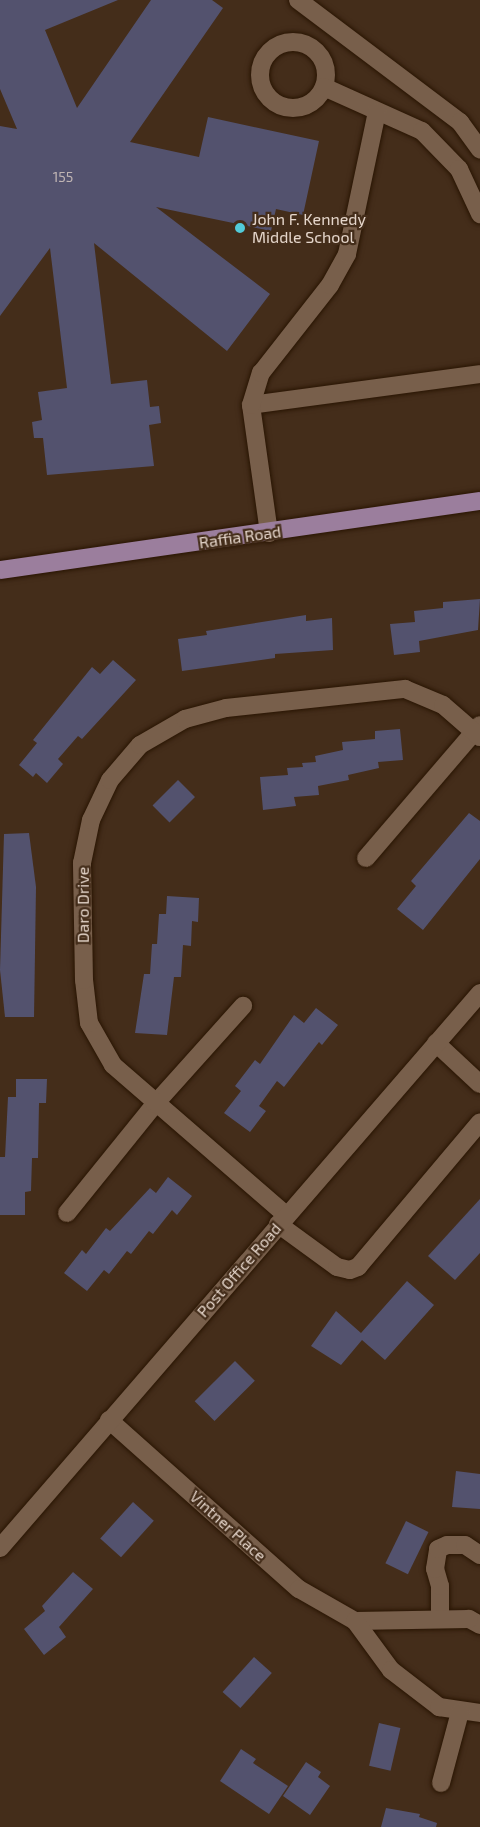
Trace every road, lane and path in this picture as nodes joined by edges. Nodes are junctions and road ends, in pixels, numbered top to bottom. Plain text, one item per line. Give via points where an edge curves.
1 (298, 0) edge
2 (324, 87) dead end
3 (377, 112) junction
4 (480, 150) edge
5 (480, 214) edge
6 (480, 374) edge
7 (251, 405) junction
8 (480, 501) edge
9 (269, 533) junction
10 (0, 570) edge
11 (478, 731) edge
12 (366, 858) dead end
13 (480, 993) edge
14 (243, 1006) dead end
15 (436, 1043) junction
16 (480, 1084) edge
17 (155, 1104) junction
18 (480, 1122) edge
19 (67, 1213) dead end
20 (282, 1220) junction
21 (109, 1420) junction
22 (0, 1548) edge
23 (480, 1555) edge
24 (440, 1619) junction
25 (355, 1621) junction
26 (480, 1625) edge
27 (460, 1712) junction
28 (480, 1713) edge
29 (441, 1783) dead end

1 - 4 street via 460,122
2 - 3 street
3 - 5 street via 422,131 441,148 459,169
3 - 7 street via 347,254 330,285 261,373
6 - 7 street
7 - 9 street
8 - 9 main road, Raffia Road
9 - 10 main road, Raffia Road
11 - 12 street
11 - 17 street, Daro Drive via 443,705 405,689 226,708 185,719 140,745 110,780 92,820 82,863 89,1023 113,1065
13 - 15 street, Post Office Road
14 - 17 street
15 - 16 street
15 - 20 street, Post Office Road
17 - 19 street
17 - 20 street, Daro Drive
18 - 20 street, Daro Drive via 358,1267 337,1267
20 - 21 street, Post Office Road
21 - 22 street, Post Office Road
21 - 25 street, Vintner Place via 299,1589
23 - 24 street via 465,1545 447,1545 438,1550 435,1569 440,1586
24 - 25 street
24 - 26 street via 470,1619
25 - 27 street, Vintner Place via 392,1670 439,1707
27 - 28 street, Vintner Place
27 - 29 street

